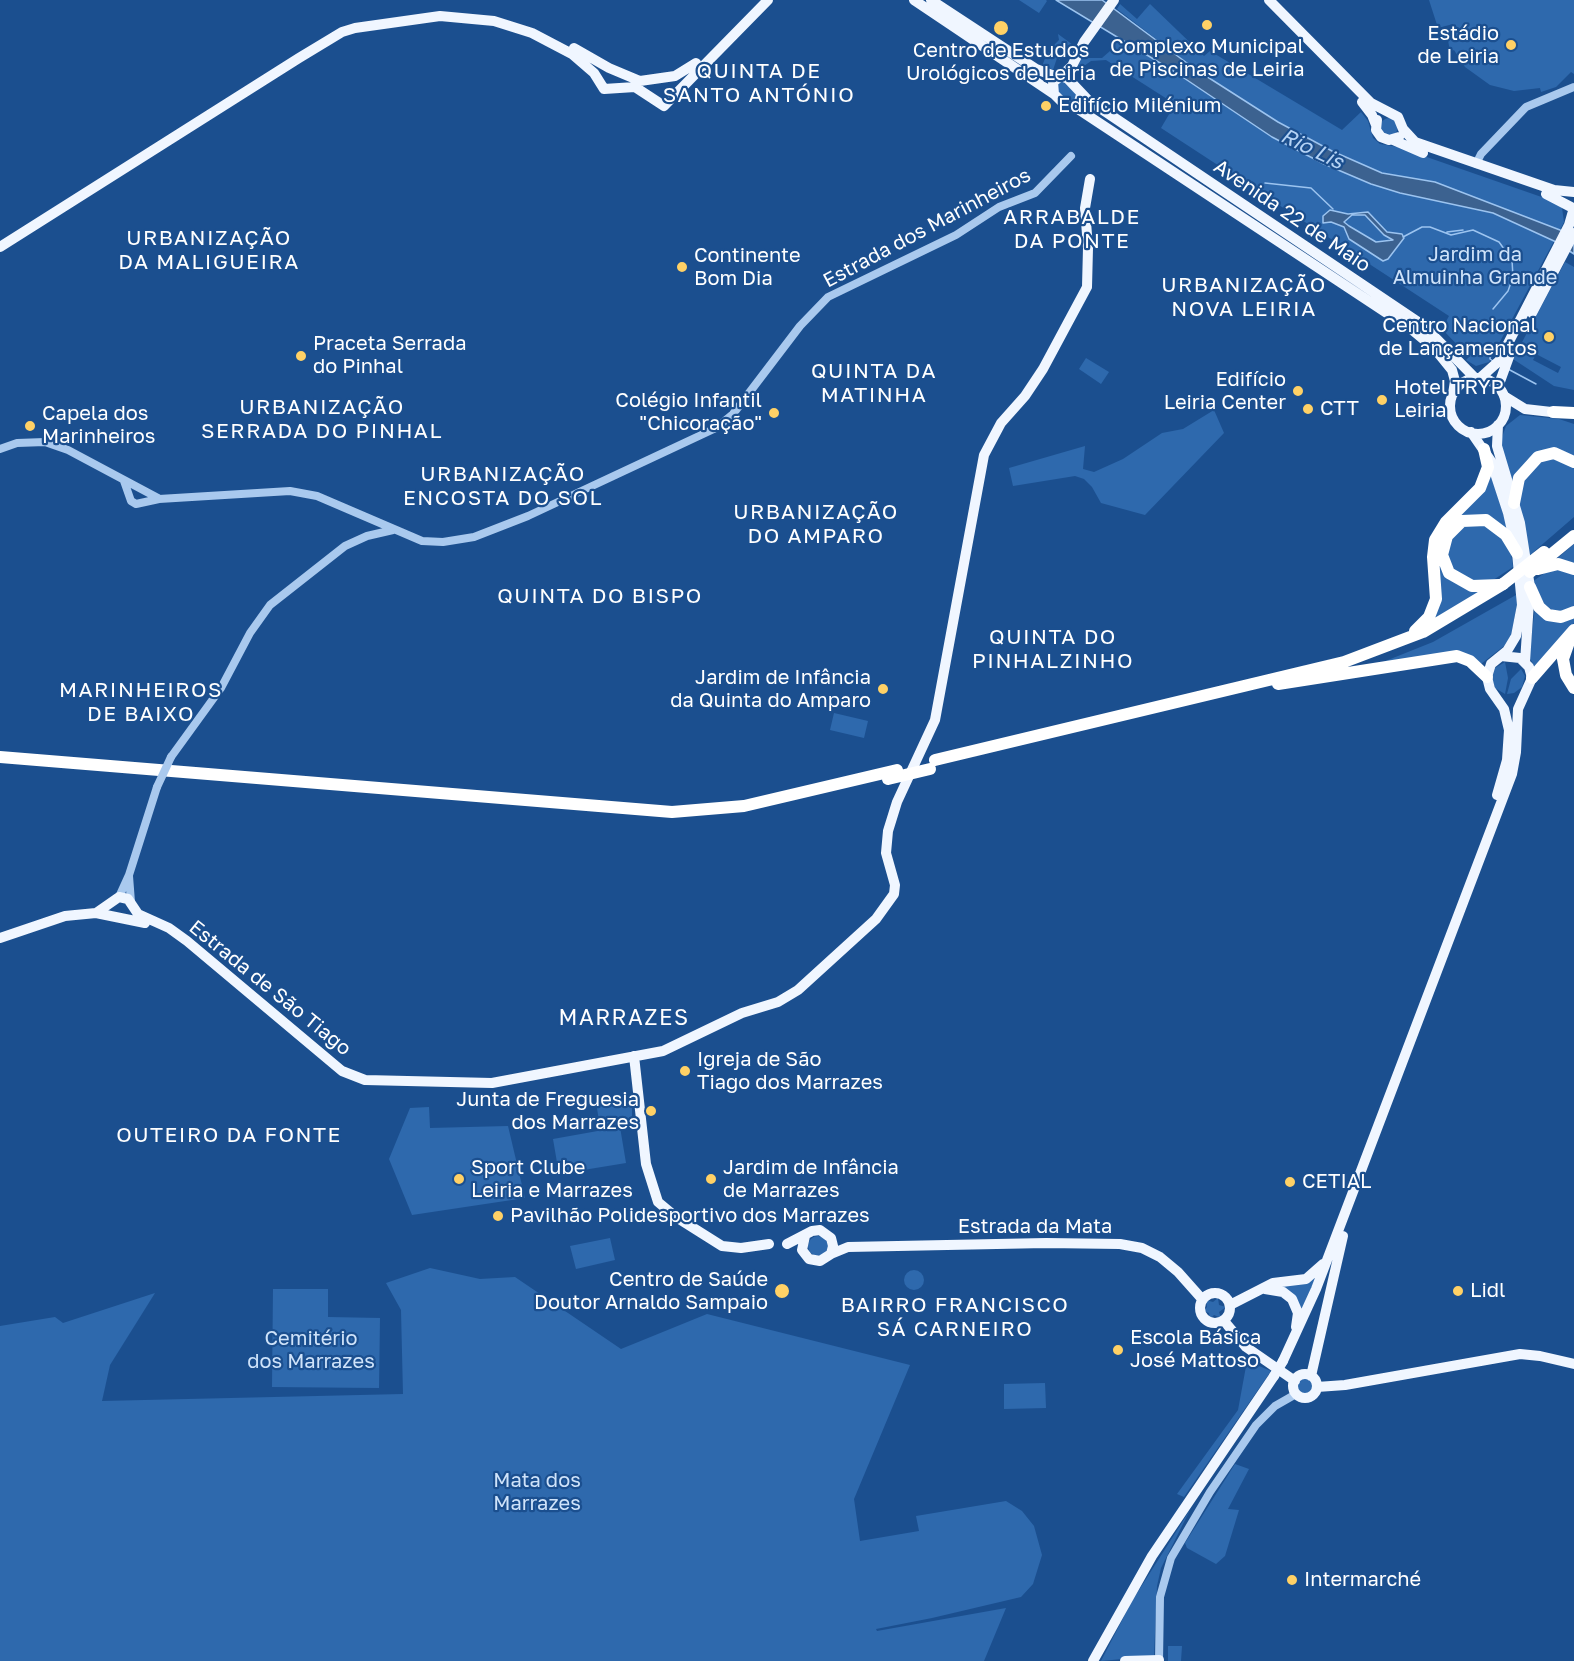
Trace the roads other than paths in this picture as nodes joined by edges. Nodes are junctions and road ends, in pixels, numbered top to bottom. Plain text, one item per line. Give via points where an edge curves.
1 (760, 0) edge
2 (768, 0) edge
3 (914, 0) edge
4 (931, 0) edge
5 (1114, 0) edge
6 (1260, 0) edge
7 (1269, 0) edge
8 (1072, 66) junction
9 (609, 68) junction
10 (598, 77) junction
11 (1059, 77) junction
12 (664, 79) junction
13 (1073, 83) junction
14 (1574, 87) edge
15 (677, 90) junction
16 (1054, 94) junction
17 (1081, 94) junction
18 (1075, 107) junction
19 (1388, 113) junction
20 (1376, 125) junction
21 (1403, 129) junction
22 (1393, 140) junction
23 (1071, 156) dead end
24 (1476, 164) junction
25 (1090, 179) dead end
26 (1574, 193) edge
27 (1572, 213) edge
28 (1574, 233) edge
29 (0, 239) edge
30 (0, 247) edge
31 (1496, 371) junction
32 (1477, 378) junction
33 (1501, 392) junction
34 (1453, 394) junction
35 (1525, 409) junction
36 (1553, 412) junction
37 (1574, 413) edge
38 (1574, 419) edge
39 (1501, 421) junction
40 (1471, 432) junction
41 (1, 447) edge
42 (1484, 449) junction
43 (1574, 462) edge
44 (124, 481) junction
45 (140, 491) junction
46 (130, 494) junction
47 (159, 499) junction
48 (142, 503) junction
49 (1514, 503) junction
50 (375, 522) junction
51 (1573, 529) edge
52 (393, 530) junction
53 (367, 536) junction
54 (1517, 553) junction
55 (1543, 557) junction
56 (1574, 569) edge
57 (1530, 572) junction
58 (1530, 587) junction
59 (1501, 590) junction
60 (1574, 612) edge
61 (1574, 631) edge
62 (1501, 656) junction
63 (1525, 662) junction
64 (1309, 669) junction
65 (1487, 677) junction
66 (1532, 678) junction
67 (1286, 682) junction
68 (1574, 688) edge
69 (1525, 693) junction
70 (1497, 696) junction
71 (0, 757) edge
72 (0, 762) edge
73 (933, 764) junction
74 (1479, 856) junction
75 (129, 875) junction
76 (116, 900) junction
77 (131, 904) junction
78 (96, 914) junction
79 (120, 917) junction
80 (171, 931) junction
81 (0, 938) edge
82 (634, 1056) junction
83 (1343, 1218) junction
84 (805, 1236) junction
85 (831, 1238) junction
86 (788, 1244) junction
87 (848, 1247) junction
88 (802, 1250) junction
89 (831, 1254) junction
90 (1328, 1260) junction
91 (1264, 1289) junction
92 (1202, 1299) junction
93 (1230, 1305) junction
94 (1224, 1321) junction
95 (1294, 1339) junction
96 (1574, 1364) edge
97 (1311, 1376) junction
98 (1295, 1381) junction
99 (1317, 1387) junction
100 (1296, 1394) junction
101 (1159, 1660) edge
102 (1093, 1661) edge
103 (1125, 1661) edge

1 - 12 main road via 699,61
2 - 15 main road
3 - 16 main road
4 - 11 main road via 1036,69
5 - 8 main road
6 - 20 main road via 1366,107
7 - 19 main road via 1371,103
8 - 11 main road
8 - 13 main road
9 - 10 main road
9 - 12 main road via 640,81
9 - 29 main road via 526,25 476,10 431,9 352,22
10 - 15 main road via 604,89 635,87 661,106 670,103
10 - 30 main road via 580,60 546,40 478,17 440,16 356,28 299,58
11 - 13 main road
11 - 16 main road via 1052,84
12 - 15 main road
13 - 17 main road
14 - 24 street via 1522,109 1481,153
16 - 18 main road via 1067,107
17 - 18 main road
17 - 32 main road, Avenida 22 de Maio via 1424,326
18 - 34 main road, Avenida 22 de Maio via 1411,329 1452,370
19 - 20 main road
19 - 21 main road via 1398,117
20 - 22 main road via 1380,137
21 - 22 main road
21 - 24 main road via 1423,146
22 - 27 main road via 1557,198
23 - 52 street, Estrada dos Marinheiros via 1039,191 999,207 956,235 828,297 807,317 730,418 708,432 474,537 429,542
24 - 26 main road
25 - 82 main road, Estrada de São Tiago via 1085,208 1087,287 1043,369 999,427 986,452 935,720 890,823 886,853 894,894 876,919 788,996 716,1024 667,1049
26 - 27 main road
27 - 31 main road
28 - 31 main road
31 - 32 main road
31 - 33 main road
32 - 33 main road
32 - 34 main road via 1464,382
33 - 35 main road
33 - 39 main road
34 - 40 main road via 1453,419
35 - 36 main road
35 - 39 main road
36 - 37 highway
36 - 38 main road
39 - 40 main road via 1483,433
39 - 49 main road via 1497,446
40 - 42 main road
41 - 44 street via 45,442
42 - 54 main road via 1498,481
42 - 64 highway via 1488,467 1484,481 1446,522 1436,540 1436,593 1426,622 1415,632 1386,645
43 - 49 highway via 1554,453 1538,457 1519,478
44 - 45 street
44 - 46 street
45 - 46 street
45 - 47 street
45 - 48 street via 145,497
46 - 48 street via 133,503
47 - 48 street, Estrada dos Marinheiros
47 - 50 street, Estrada dos Marinheiros via 290,491 317,496
49 - 58 main road
50 - 52 street, Estrada dos Marinheiros
50 - 53 street
51 - 55 highway
52 - 53 street
53 - 75 street, bridge via 336,552 260,616 221,688 171,758 157,787
54 - 59 highway via 1506,535 1486,520 1462,521 1447,536 1443,561 1457,579
54 - 62 main road via 1521,621 1514,641
55 - 57 highway
55 - 59 highway, bridge
56 - 57 highway via 1558,564
57 - 59 highway
58 - 60 highway via 1539,607 1548,615 1561,617
58 - 63 main road
59 - 64 highway via 1407,639 1344,662
59 - 67 highway via 1404,646
61 - 66 highway
61 - 68 highway via 1563,659
62 - 63 main road via 1514,656
62 - 65 main road via 1491,664
63 - 66 main road
64 - 73 highway
65 - 67 highway via 1470,661 1457,656
65 - 70 main road
66 - 69 main road
67 - 73 highway
69 - 70 main road via 1513,699
69 - 74 main road via 1518,709 1512,774
70 - 74 main road via 1506,715 1508,750
71 - 73 highway via 672,812 754,804
72 - 73 highway, bridge via 681,818 744,813 888,780
74 - 83 main road
75 - 76 street
75 - 77 street
76 - 77 main road via 125,897
76 - 78 main road
76 - 79 main road via 112,908
77 - 79 main road via 131,912
77 - 80 main road, Estrada de São Tiago via 142,917
78 - 79 main road, Estrada de São Tiago
78 - 81 main road, Estrada de São Tiago via 58,917
79 - 80 main road, Estrada de São Tiago
80 - 82 main road, Estrada de São Tiago via 355,1078 492,1083
82 - 86 main road via 646,1164 653,1192 664,1209 704,1234 730,1241
83 - 90 main road
83 - 97 main road
84 - 85 main road via 820,1230
84 - 86 main road
84 - 88 main road
85 - 87 main road, Estrada da Mata
85 - 89 main road
86 - 88 main road
87 - 89 main road, Estrada da Mata
87 - 92 main road, Estrada da Mata via 1120,1244 1160,1257
88 - 89 main road via 816,1262
90 - 91 main road via 1306,1279 1273,1283
90 - 95 main road
91 - 93 main road
91 - 95 main road via 1283,1292 1294,1302 1298,1317
92 - 93 main road via 1218,1293
92 - 94 main road via 1199,1310 1205,1320 1215,1324
93 - 94 main road
94 - 98 main road via 1246,1347
95 - 102 main road, bridge via 1274,1376 1152,1556
96 - 99 main road via 1524,1354
97 - 98 main road via 1302,1375
97 - 99 main road
98 - 100 main road
99 - 100 main road via 1308,1398
100 - 101 street via 1275,1406 1256,1425 1171,1558 1160,1597
101 - 103 main road

